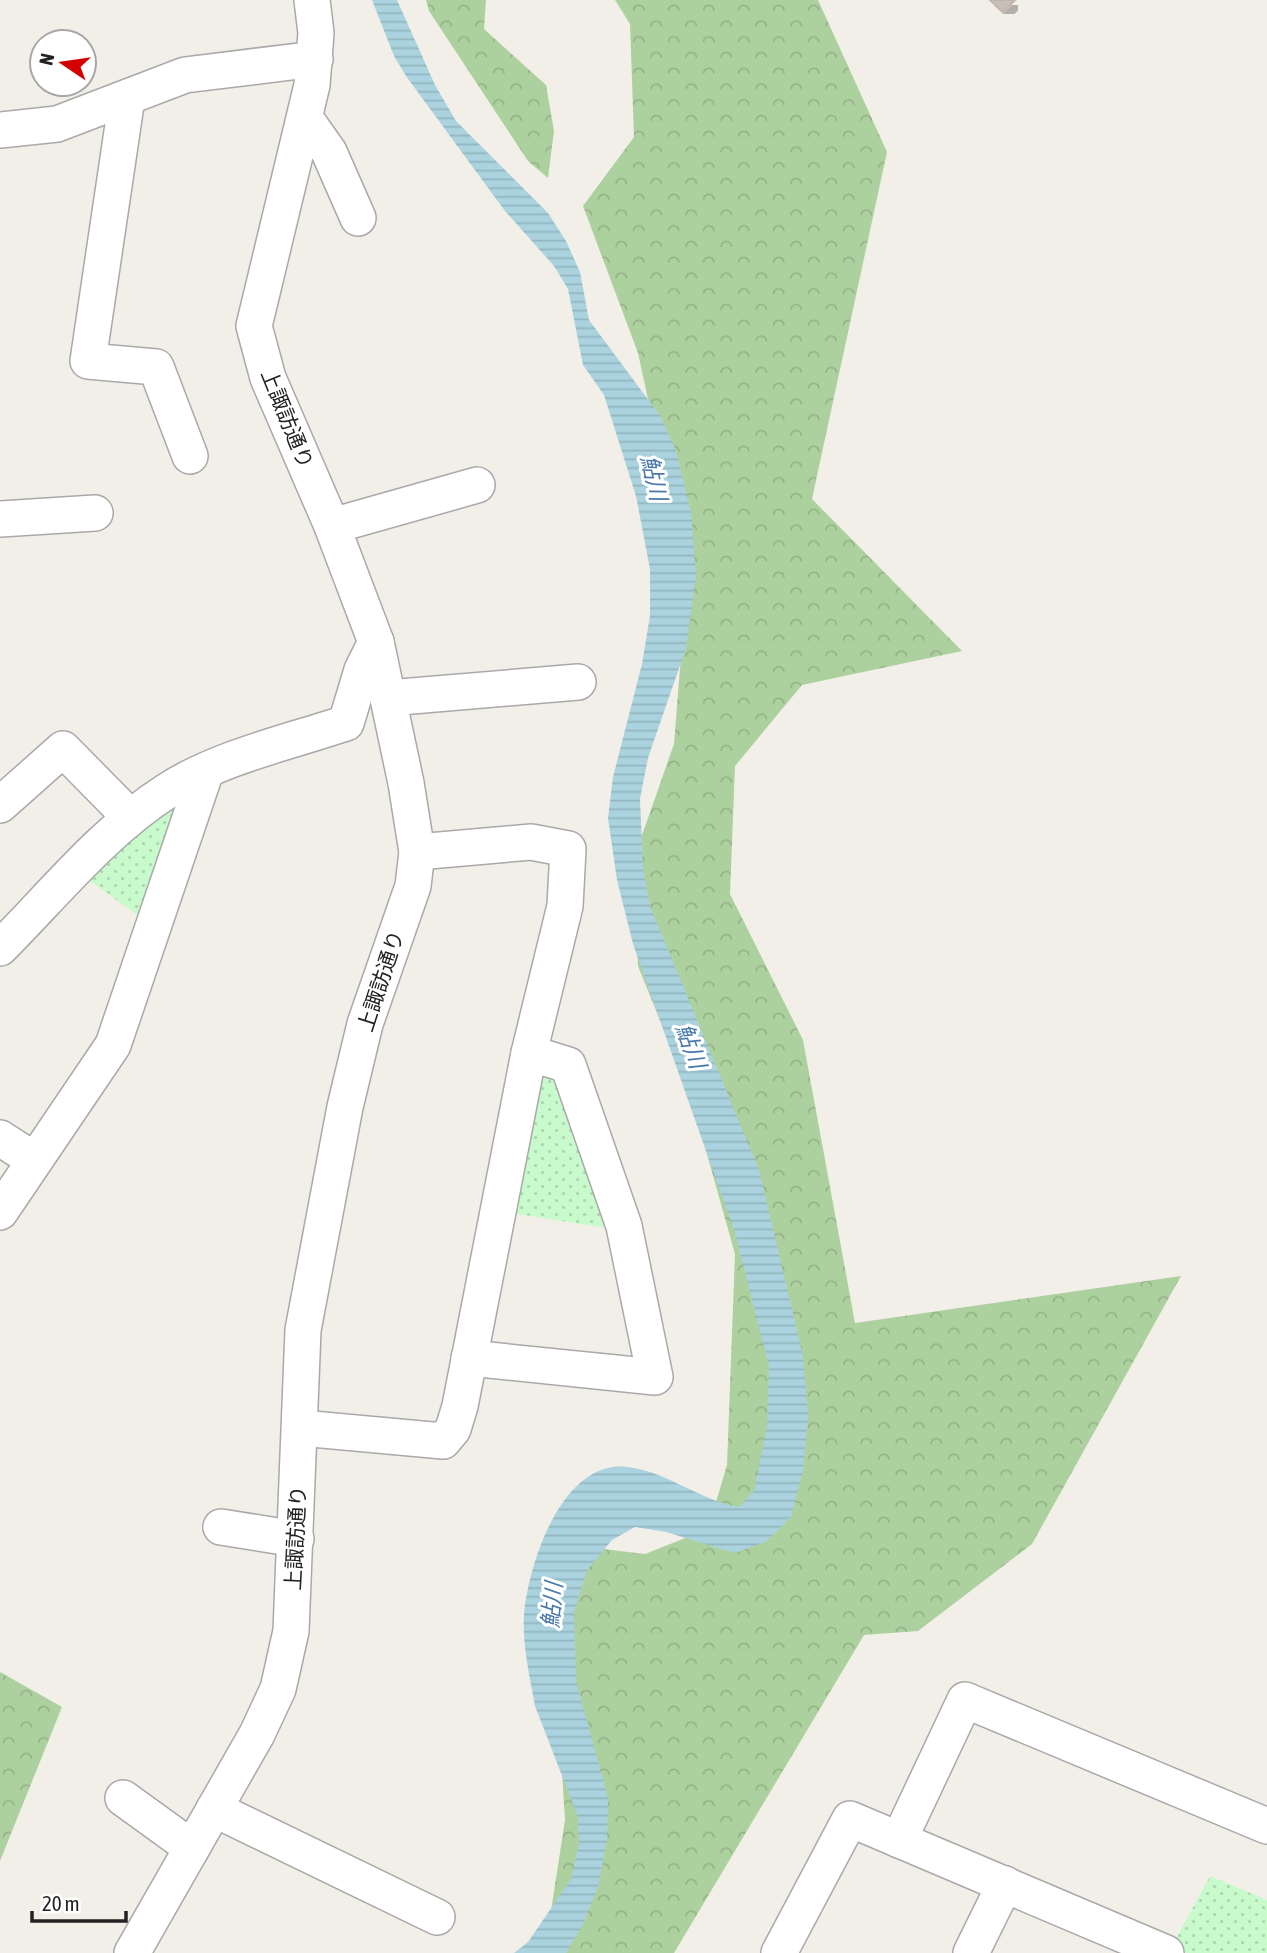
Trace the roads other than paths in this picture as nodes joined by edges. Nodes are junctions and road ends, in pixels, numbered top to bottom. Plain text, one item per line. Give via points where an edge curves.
1 (312, 0) edge
2 (315, 59) junction
3 (127, 97) junction
4 (305, 118) junction
5 (0, 130) edge
6 (358, 218) dead end
7 (190, 456) dead end
8 (477, 485) dead end
9 (95, 513) dead end
10 (0, 519) edge
11 (332, 526) junction
12 (376, 642) junction
13 (578, 682) dead end
14 (388, 698) junction
15 (206, 771) junction
16 (0, 805) edge
17 (130, 817) junction
18 (417, 852) junction
19 (0, 948) edge
20 (529, 1053) junction
21 (0, 1138) edge
22 (34, 1160) junction
23 (0, 1212) edge
24 (469, 1359) junction
25 (301, 1428) junction
26 (221, 1527) dead end
27 (296, 1539) junction
28 (124, 1798) dead end
29 (214, 1809) junction
30 (1267, 1826) edge
31 (899, 1840) junction
32 (192, 1848) junction
33 (1005, 1884) junction
34 (437, 1917) dead end
35 (132, 1953) edge
36 (779, 1953) edge
37 (971, 1953) edge
38 (1166, 1953) edge

1 - 2 street, 上諏訪通り
2 - 3 street via 185,75
2 - 4 street, 上諏訪通り
3 - 5 street via 57,124
3 - 7 street via 88,361 156,367
4 - 6 street via 329,152
4 - 11 street, 上諏訪通り via 254,326 268,378
8 - 11 street
9 - 10 street
11 - 12 street, 上諏訪通り
12 - 14 street, 上諏訪通り
12 - 15 street via 346,723
13 - 14 street
14 - 18 street, 上諏訪通り
15 - 17 street
15 - 22 street via 113,1045
16 - 17 street via 62,749
17 - 19 street
18 - 20 street via 531,842 568,849 565,906
18 - 25 street, 上諏訪通り via 414,886 365,1024 338,1144 303,1330
20 - 24 street
20 - 24 street via 568,1065 624,1226 655,1377
21 - 22 street
22 - 23 street
24 - 25 street via 453,1429 443,1441
25 - 27 street, 上諏訪通り
26 - 27 street
27 - 29 street, 上諏訪通り via 291,1631 278,1689
28 - 32 street
29 - 32 street, 上諏訪通り
29 - 34 street
30 - 31 street via 965,1700
31 - 33 street
31 - 36 street via 850,1819
32 - 35 street, 上諏訪通り
33 - 37 street
33 - 38 street

